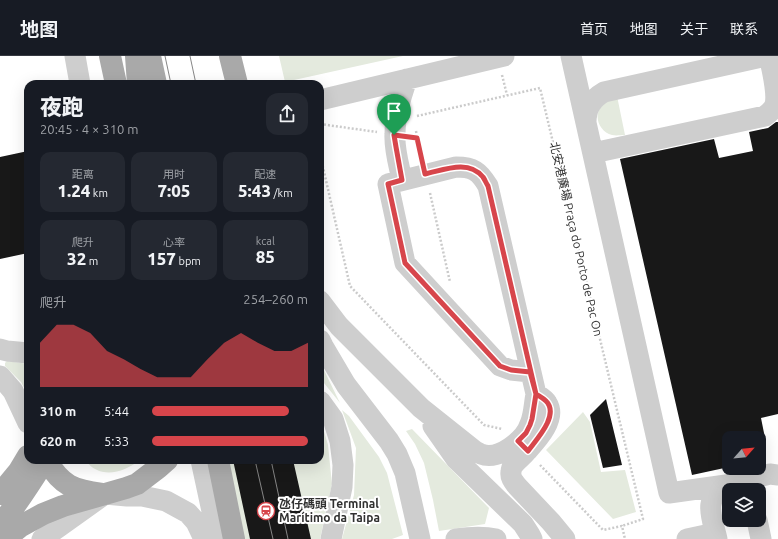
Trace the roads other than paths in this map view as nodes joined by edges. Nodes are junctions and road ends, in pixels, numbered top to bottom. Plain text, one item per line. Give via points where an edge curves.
1 (75, 56) edge
2 (110, 56) edge
3 (136, 56) edge
4 (150, 56) edge
5 (448, 56) edge
6 (504, 56) edge
7 (571, 56) edge
8 (766, 56) edge
9 (769, 56) edge
10 (431, 73) junction
11 (407, 79) junction
12 (79, 80) edge
13 (115, 80) edge
14 (138, 80) edge
15 (155, 80) edge
16 (324, 99) edge
17 (586, 122) junction
18 (593, 153) junction
19 (402, 180) junction
20 (324, 306) edge
21 (324, 348) edge
22 (0, 349) edge
23 (24, 353) edge
24 (530, 372) junction
25 (0, 376) edge
26 (324, 407) edge
27 (421, 408) junction
28 (24, 415) edge
29 (523, 446) junction
30 (24, 463) edge
31 (43, 464) edge
32 (49, 464) edge
33 (162, 464) edge
34 (202, 464) edge
35 (219, 464) edge
36 (778, 475) edge
37 (753, 483) edge
38 (722, 486) edge
39 (722, 487) edge
40 (522, 493) junction
41 (0, 494) edge
42 (105, 494) junction
43 (551, 522) junction
44 (0, 525) edge
45 (758, 527) edge
46 (527, 531) edge
47 (716, 536) edge
48 (5, 539) edge
49 (42, 539) edge
50 (204, 539) edge
51 (218, 539) edge
52 (234, 539) edge
53 (331, 539) edge
54 (420, 539) edge
55 (456, 539) edge
56 (496, 539) edge
57 (565, 539) edge
58 (577, 539) edge
59 (687, 539) edge
60 (761, 539) edge

1 - 12 street
2 - 13 main road
3 - 14 main road
4 - 15 main road
5 - 10 street via 447,62
6 - 10 street
7 - 17 street
8 - 17 street via 604,92 592,101
9 - 18 street via 778,98 771,112 764,116
10 - 11 street
11 - 16 street
11 - 19 street via 399,104 394,135
17 - 18 street
18 - 38 street via 669,493
19 - 24 street via 388,184 405,263 500,366
19 - 24 street via 456,167 466,167 483,177 488,186
20 - 27 street via 339,326
21 - 54 street via 346,385 397,454 405,474
22 - 23 street
24 - 29 street via 536,394 532,419
25 - 28 street via 12,391
26 - 53 street via 333,419 340,441 343,465 342,487
27 - 29 street via 481,454 494,454 512,446
27 - 46 street via 456,459
29 - 40 street via 510,474
30 - 41 main road
31 - 44 main road
32 - 42 main road via 63,482 74,489
33 - 42 main road via 137,484
34 - 51 street
35 - 52 main road
36 - 37 street via 770,474
39 - 47 street via 714,494 710,508
40 - 43 street
40 - 46 street
42 - 48 main road via 43,514 21,526
42 - 49 street
42 - 50 street via 142,496 166,501 188,513 196,522
43 - 57 street
43 - 58 street
45 - 60 street
47 - 59 street
55 - 56 street

